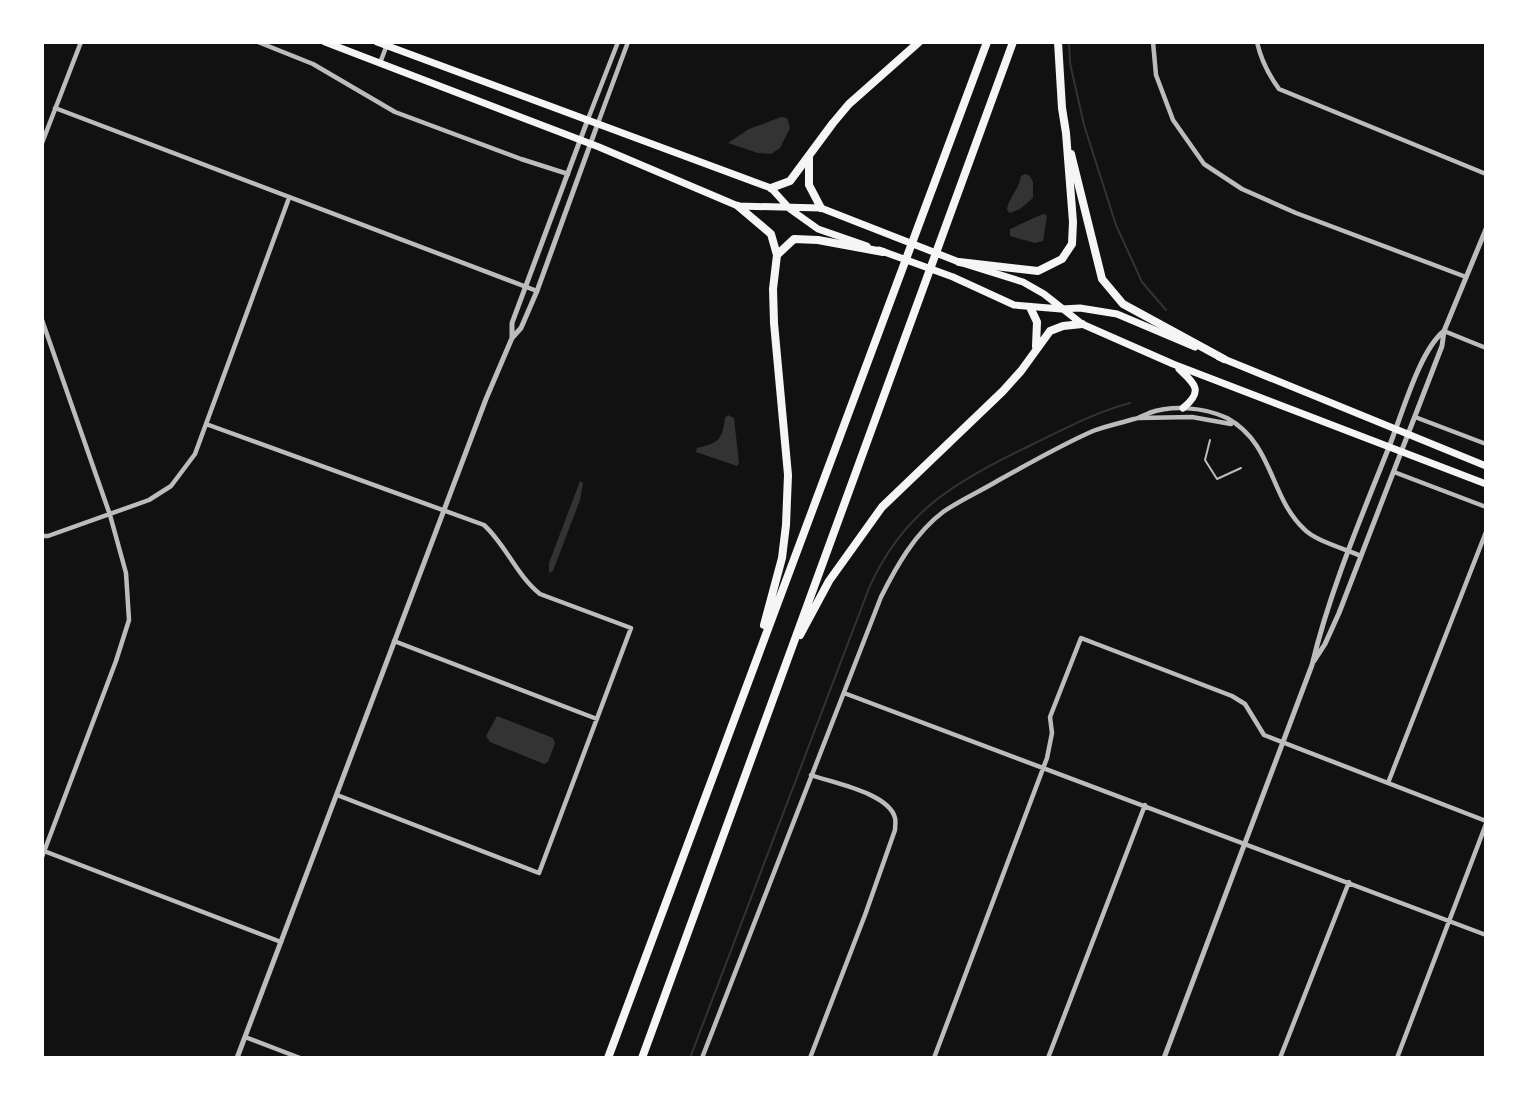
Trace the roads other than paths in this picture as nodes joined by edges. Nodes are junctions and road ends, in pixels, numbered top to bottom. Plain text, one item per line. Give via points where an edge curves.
1 (81, 42) edge
2 (258, 42) edge
3 (325, 42) edge
4 (377, 42) edge
5 (618, 42) edge
6 (628, 42) edge
7 (919, 42) edge
8 (987, 42) edge
9 (1013, 42) edge
10 (1058, 42) edge
11 (1153, 42) edge
12 (1257, 42) edge
13 (388, 44) edge
14 (380, 63) junction
15 (55, 108) junction
16 (588, 120) junction
17 (598, 124) junction
18 (1066, 133) junction
19 (580, 140) junction
20 (42, 143) edge
21 (592, 144) junction
22 (809, 157) junction
23 (568, 174) junction
24 (1486, 174) edge
25 (771, 188) junction
26 (289, 198) junction
27 (738, 206) junction
28 (790, 208) junction
29 (821, 208) junction
30 (1486, 229) edge
31 (883, 252) junction
32 (777, 255) junction
33 (959, 262) junction
34 (1466, 277) junction
35 (526, 287) junction
36 (537, 291) junction
37 (1030, 307) junction
38 (1061, 309) junction
39 (42, 320) edge
40 (1082, 324) junction
41 (1444, 331) junction
42 (512, 338) junction
43 (1486, 348) edge
44 (1036, 349) junction
45 (1224, 359) junction
46 (1173, 364) junction
47 (1183, 408) junction
48 (1415, 417) junction
49 (1139, 418) junction
50 (206, 424) junction
51 (1236, 425) junction
52 (1396, 430) junction
53 (1408, 435) junction
54 (1210, 440) dead end
55 (1486, 444) edge
56 (1389, 447) junction
57 (1401, 453) junction
58 (1486, 466) edge
59 (1241, 468) dead end
60 (1394, 472) junction
61 (1486, 484) edge
62 (1486, 507) edge
63 (445, 510) junction
64 (110, 515) junction
65 (1486, 532) edge
66 (42, 536) edge
67 (1349, 551) junction
68 (1362, 556) junction
69 (1329, 604) junction
70 (1341, 608) junction
71 (394, 640) junction
72 (792, 646) junction
73 (1312, 664) junction
74 (747, 685) junction
75 (844, 693) junction
76 (597, 719) junction
77 (1282, 743) junction
78 (1044, 766) junction
79 (811, 775) junction
80 (1388, 783) junction
81 (337, 794) junction
82 (1145, 805) junction
83 (1486, 822) edge
84 (1245, 843) junction
85 (43, 851) edge
86 (42, 857) edge
87 (1349, 882) junction
88 (1448, 920) junction
89 (1486, 935) edge
90 (281, 942) junction
91 (245, 1037) junction
92 (237, 1058) edge
93 (300, 1058) edge
94 (608, 1058) edge
95 (642, 1058) edge
96 (702, 1058) edge
97 (810, 1058) edge
98 (934, 1058) edge
99 (1048, 1058) edge
100 (1164, 1058) edge
101 (1280, 1058) edge
102 (1396, 1058) edge

1 - 15 street
2 - 23 street via 313,64 395,112
3 - 14 main road
4 - 13 main road
5 - 16 street
6 - 17 street
7 - 22 highway via 849,104
8 - 74 highway
9 - 72 highway
10 - 18 highway
11 - 34 street via 1156,75 1173,120 1204,163 1242,189 1290,210
12 - 24 street via 1260,58 1279,89
13 - 14 street
13 - 16 main road
14 - 19 main road
15 - 20 street
15 - 26 street
16 - 17 main road
16 - 19 street
17 - 21 street
17 - 25 main road
18 - 33 highway via 1073,222 1068,253 1038,271
18 - 45 highway via 1102,279 1123,304
19 - 21 main road
19 - 23 street
21 - 27 main road
21 - 36 street
22 - 25 highway via 790,181
22 - 29 highway via 809,185
23 - 35 street
25 - 28 main road
26 - 35 street
26 - 50 street
27 - 28 main road
27 - 32 highway via 771,234
28 - 29 main road
28 - 31 main road via 818,229
29 - 33 main road
30 - 34 street
31 - 32 highway via 794,239
31 - 37 main road via 1014,305
32 - 74 highway via 774,323 788,475 786,525 782,558
33 - 38 main road via 1023,282
34 - 41 street
35 - 36 street
35 - 42 street via 512,323
36 - 42 street
37 - 38 main road
37 - 44 highway via 1037,322
38 - 40 main road
38 - 45 main road via 1117,314
39 - 64 street
40 - 44 highway via 1049,331
40 - 46 main road
41 - 43 street
41 - 48 street
41 - 52 street via 1435,338 1420,367
42 - 63 street
44 - 72 highway via 1003,391 882,507 829,581
45 - 52 main road
46 - 47 main road via 1195,386 1194,399
46 - 56 main road
47 - 49 street
47 - 51 street via 1213,413
48 - 53 street
48 - 55 street
49 - 51 street via 1192,417
49 - 75 street via 1074,440 943,512 902,558 881,597
50 - 63 street
50 - 64 street via 195,454 171,486
51 - 67 street via 1257,444 1288,512 1306,532
52 - 53 main road
52 - 56 street
53 - 57 street
53 - 58 main road
54 - 59 lane via 1206,460 1217,479
56 - 57 main road
56 - 67 street
57 - 60 street
57 - 61 main road
60 - 62 street
60 - 68 street
63 - 71 street
63 - 76 street via 484,525 540,594 631,628
64 - 66 street
64 - 85 street via 126,573 129,620
65 - 80 street
67 - 68 street
67 - 69 street
68 - 70 street
69 - 70 street
69 - 73 street
70 - 73 street
71 - 76 street
71 - 81 street
72 - 95 highway
73 - 77 street
74 - 94 highway
75 - 78 street
75 - 79 street
76 - 81 street via 539,873
77 - 78 street via 1264,735 1245,704 1233,696 1081,638 1050,717 1052,733
77 - 80 street
77 - 84 street
78 - 82 street
78 - 98 street
79 - 96 street
79 - 97 street via 877,797 895,818 892,843
80 - 83 street
81 - 90 street
82 - 84 street
82 - 99 street
83 - 88 street
84 - 87 street
84 - 100 street
85 - 86 street
85 - 90 street
87 - 88 street
87 - 101 street
88 - 89 street
88 - 102 street
90 - 91 street
91 - 92 street
91 - 93 street

